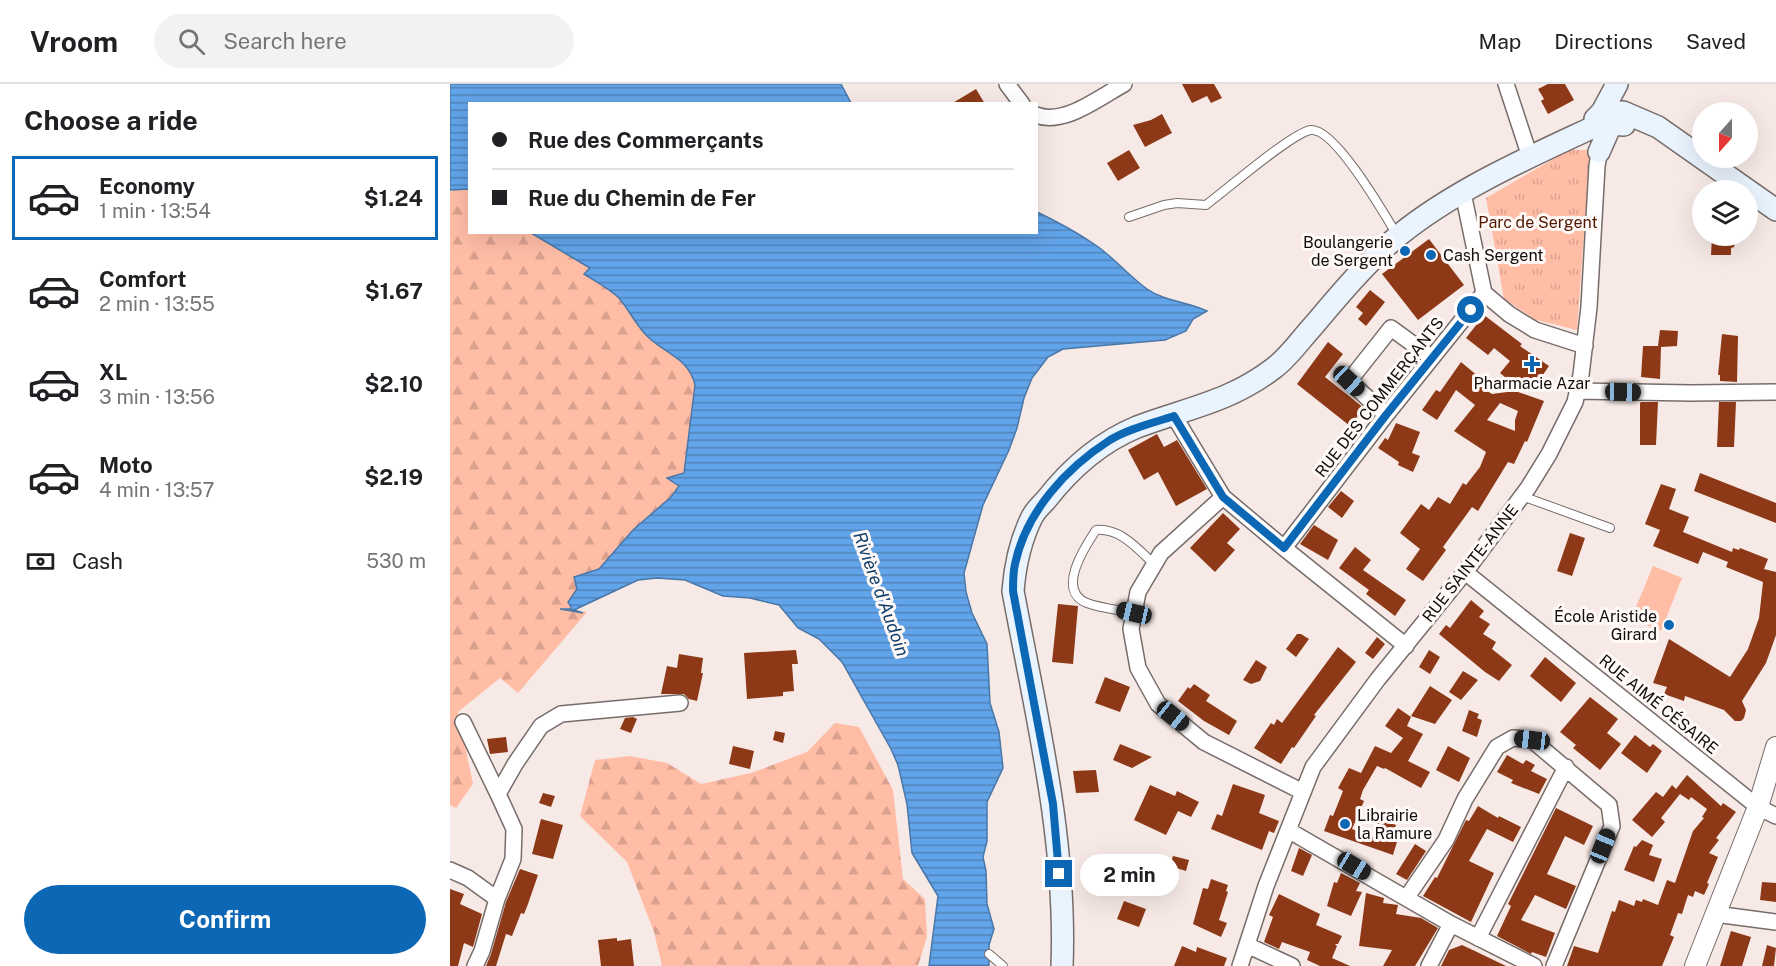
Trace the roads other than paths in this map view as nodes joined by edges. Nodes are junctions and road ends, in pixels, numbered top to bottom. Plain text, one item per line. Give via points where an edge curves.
1 (1007, 84) edge
2 (1124, 84) edge
3 (1506, 84) edge
4 (1617, 84) edge
5 (1020, 102) edge
6 (1042, 117) edge
7 (1607, 118) junction
8 (1599, 152) joint
9 (1530, 157) junction
10 (1463, 193) junction
11 (1776, 210) edge
12 (1129, 217) dead end
13 (1398, 237) junction
14 (1484, 293) junction
15 (1585, 346) junction
16 (1432, 358) junction
17 (1577, 391) junction
18 (1776, 392) edge
19 (1386, 415) junction
20 (1174, 416) junction
21 (1522, 496) junction
22 (1223, 497) junction
23 (1610, 528) dead end
24 (1284, 548) junction
25 (1153, 563) junction
26 (1465, 572) junction
27 (1134, 613) junction
28 (1406, 646) junction
29 (680, 703) dead end
30 (464, 722) dead end
31 (1776, 747) edge
32 (1566, 767) junction
33 (1303, 792) junction
34 (498, 794) junction
35 (1758, 807) junction
36 (1776, 816) edge
37 (1288, 831) junction
38 (450, 870) edge
39 (1407, 897) junction
40 (497, 899) junction
41 (1715, 914) junction
42 (1776, 922) edge
43 (1451, 924) junction
44 (1478, 938) junction
45 (1246, 945) junction
46 (989, 954) dead end
47 (476, 966) edge
48 (1003, 966) edge
49 (1062, 966) edge
50 (1240, 966) edge
51 (1292, 966) edge
52 (1429, 966) edge
53 (1534, 966) edge
54 (1554, 966) edge
55 (1695, 966) edge

1 - 5 street
2 - 6 street via 1064,117
3 - 9 street
4 - 7 main road
7 - 8 main road
7 - 9 main road
7 - 11 main road via 1658,127
8 - 15 street, RUE SAINTE-ANNE
9 - 10 main road
10 - 13 main road
10 - 14 street
12 - 13 lane via 1164,205 1206,205 1294,137 1312,130 1325,134 1339,149
13 - 20 main road via 1347,286 1276,366 1231,394
14 - 15 street via 1535,330
14 - 16 street, RUE DES COMMERÇANTS
15 - 17 street, RUE SAINTE-ANNE
16 - 19 street, RUE DES COMMERÇANTS
16 - 19 street via 1391,328 1349,381
17 - 18 street
17 - 21 street, RUE SAINTE-ANNE via 1558,438
19 - 24 street, RUE DES COMMERÇANTS
20 - 22 street
20 - 49 main road via 1110,440 1074,467 1033,516 1014,566 1013,591 1053,804 1064,920
21 - 23 lane
21 - 26 street, RUE SAINTE-ANNE
22 - 24 street
22 - 25 street
24 - 28 street
25 - 27 street via 1138,592
25 - 27 lane via 1107,529 1096,530 1080,558 1073,577 1073,590 1078,598
26 - 28 street, RUE SAINTE-ANNE
26 - 35 street, RUE AIMÉ CÉSAIRE
27 - 33 street via 1131,628 1138,668 1158,704 1204,742
28 - 33 street, RUE SAINTE-ANNE via 1325,750
29 - 34 street via 561,714 540,726
30 - 34 street
31 - 35 street
32 - 39 street via 1532,740 1513,738 1497,747 1465,799 1446,840
32 - 44 street
32 - 54 street via 1609,805 1612,826
33 - 37 street, RUE SAINTE-ANNE
34 - 40 street via 514,830 513,859
35 - 36 street, RUE AIMÉ CÉSAIRE
35 - 41 street
37 - 39 street
37 - 45 street, RUE SAINTE-ANNE
38 - 40 street
39 - 43 street
40 - 47 street
41 - 42 street
41 - 55 street
43 - 44 street
43 - 52 street
44 - 53 street
45 - 50 street, RUE SAINTE-ANNE
45 - 51 street
46 - 48 lane

